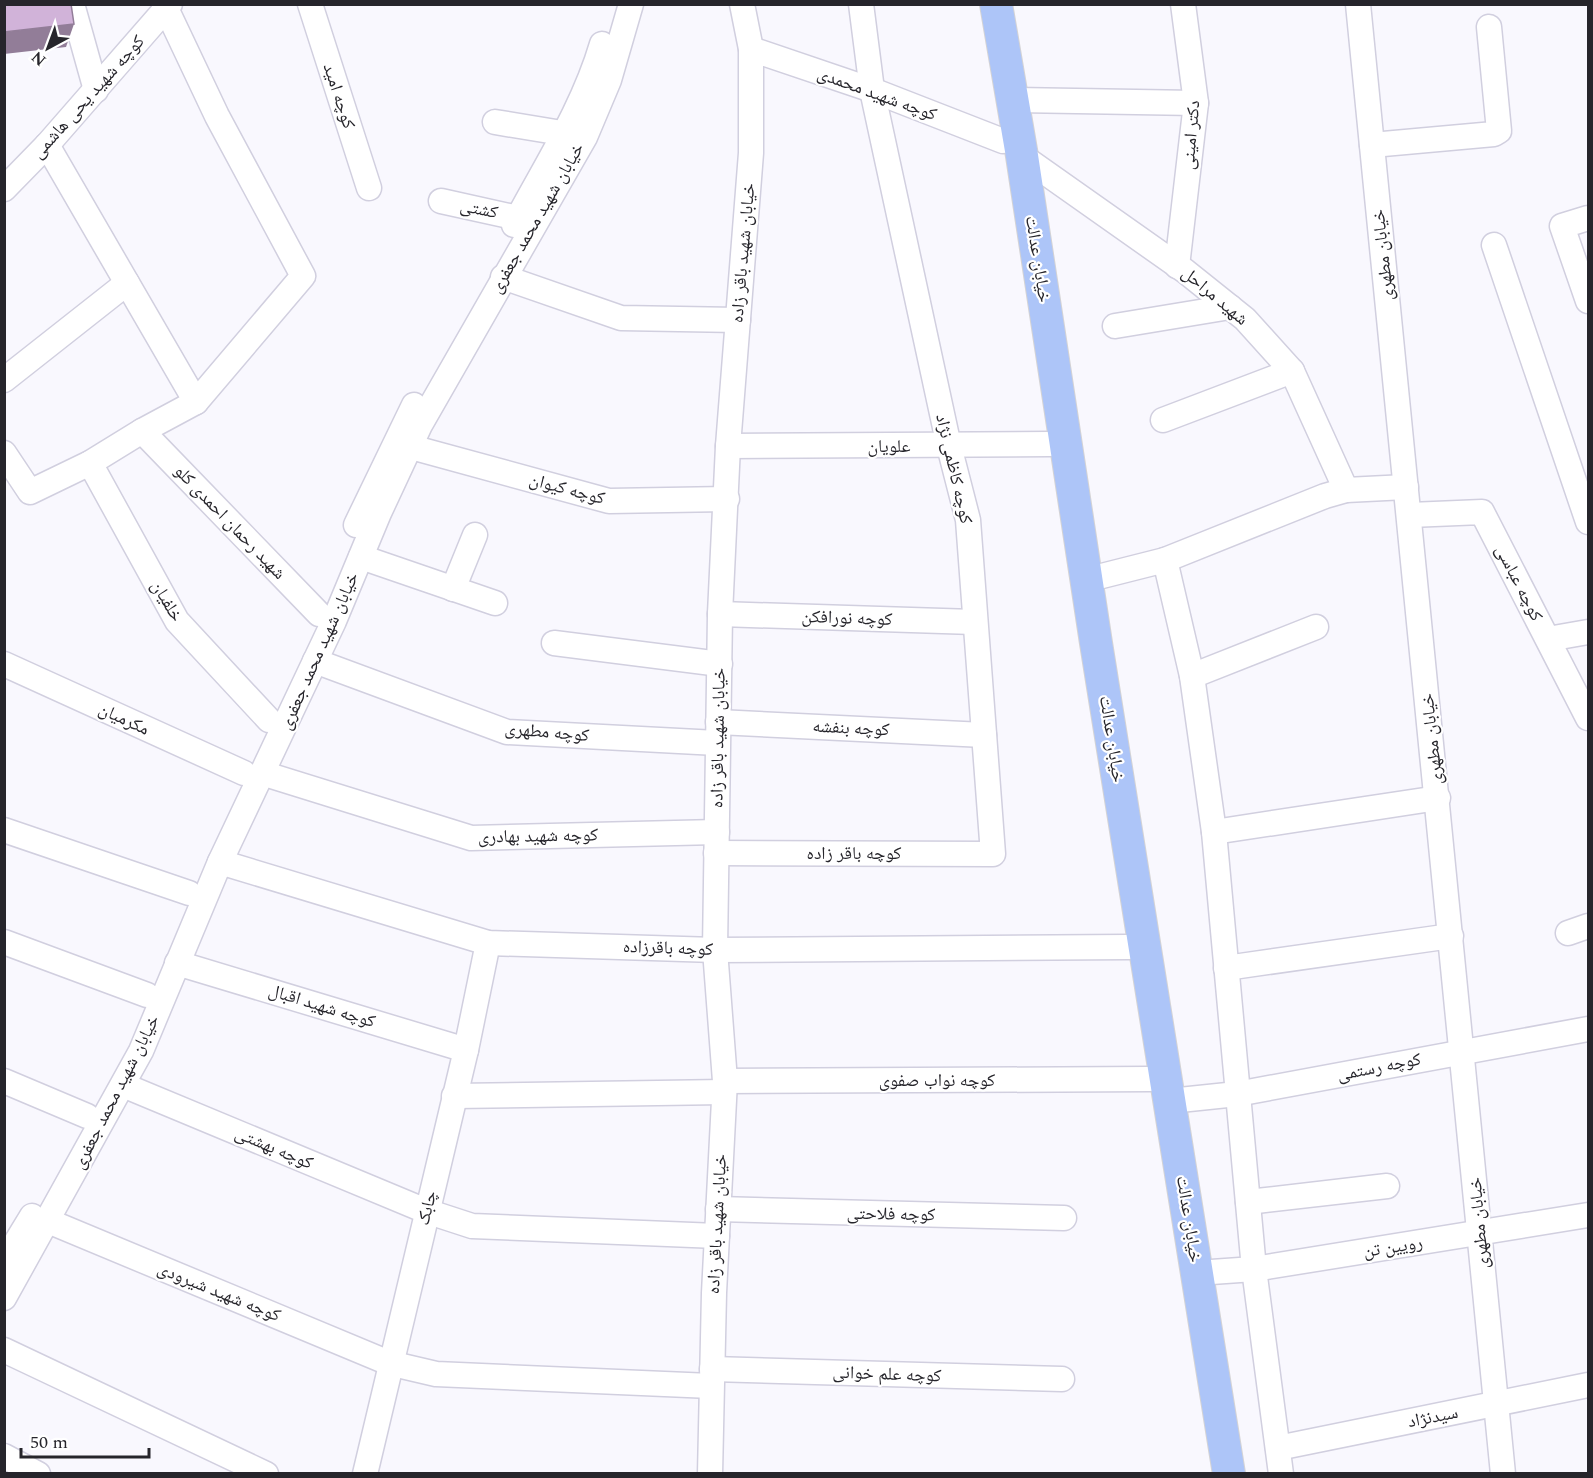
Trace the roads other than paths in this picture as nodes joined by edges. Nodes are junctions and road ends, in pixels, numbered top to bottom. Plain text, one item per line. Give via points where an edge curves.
1 (72, 4) edge
2 (310, 4) edge
3 (614, 4) edge
4 (631, 4) edge
5 (742, 4) edge
6 (861, 4) edge
7 (981, 4) edge
8 (996, 4) edge
9 (1183, 4) edge
10 (1358, 4) edge
11 (167, 6) edge
12 (1489, 27) dead end
13 (751, 49) junction
14 (96, 90) junction
15 (872, 90) junction
16 (1011, 100) junction
17 (1196, 103) junction
18 (495, 122) dead end
19 (575, 136) junction
20 (47, 145) junction
21 (1372, 145) junction
22 (1013, 148) junction
23 (369, 188) dead end
24 (4, 189) edge
25 (441, 201) dead end
26 (518, 218) junction
27 (1588, 218) edge
28 (1494, 245) dead end
29 (1178, 266) junction
30 (503, 277) junction
31 (127, 283) junction
32 (1588, 301) edge
33 (1230, 307) junction
34 (738, 320) junction
35 (1115, 326) dead end
36 (1292, 371) junction
37 (4, 380) edge
38 (196, 402) junction
39 (1163, 420) dead end
40 (142, 431) junction
41 (1050, 444) junction
42 (728, 446) junction
43 (411, 447) junction
44 (949, 447) junction
45 (4, 453) edge
46 (90, 463) junction
47 (1406, 487) junction
48 (1346, 490) junction
49 (727, 499) junction
50 (1410, 515) junction
51 (1588, 522) edge
52 (475, 535) dead end
53 (361, 557) junction
54 (1165, 560) junction
55 (1086, 580) junction
56 (453, 589) junction
57 (495, 603) dead end
58 (319, 614) junction
59 (720, 614) junction
60 (974, 622) junction
61 (1316, 627) dead end
62 (1588, 633) edge
63 (1548, 639) junction
64 (554, 643) dead end
65 (315, 661) junction
66 (4, 664) edge
67 (720, 664) junction
68 (1192, 676) junction
69 (1588, 718) edge
70 (270, 720) junction
71 (718, 732) junction
72 (984, 735) junction
73 (253, 773) junction
74 (1438, 798) junction
75 (4, 830) edge
76 (1214, 832) junction
77 (716, 842) junction
78 (993, 854) joint
79 (220, 862) junction
80 (189, 893) junction
81 (1451, 936) junction
82 (4, 942) edge
83 (488, 943) junction
84 (1129, 947) junction
85 (715, 950) junction
86 (177, 963) junction
87 (1226, 968) junction
88 (147, 994) junction
89 (1588, 1029) edge
90 (466, 1050) junction
91 (1463, 1051) junction
92 (4, 1081) edge
93 (123, 1085) junction
94 (724, 1086) junction
95 (1160, 1090) junction
96 (1237, 1094) junction
97 (454, 1096) junction
98 (87, 1116) junction
99 (1387, 1186) dead end
100 (1248, 1202) junction
101 (718, 1209) junction
102 (426, 1211) junction
103 (1588, 1215) edge
104 (1064, 1218) dead end
105 (48, 1221) junction
106 (1480, 1234) junction
107 (717, 1236) junction
108 (8, 1247) edge
109 (1254, 1269) junction
110 (1197, 1273) junction
111 (4, 1298) edge
112 (4, 1350) edge
113 (389, 1363) junction
114 (712, 1378) junction
115 (1062, 1379) dead end
116 (1588, 1385) edge
117 (1496, 1404) junction
118 (1278, 1448) junction
119 (4, 1456) edge
120 (38, 1473) edge
121 (266, 1473) edge
122 (365, 1473) edge
123 (710, 1473) edge
124 (1213, 1473) edge
125 (1229, 1473) edge
126 (1281, 1473) edge
127 (1503, 1473) edge

1 - 14 street
2 - 23 street, کوچه امید
3 - 19 street, خیابان شهید محمد جعفری
4 - 19 street, خیابان شهید محمد جعفری via 609,80
5 - 13 street, خیابان شهید باقر زاده
6 - 15 street, کوچه کاظمی نژاد
7 - 22 main road, خیابان عدالت
8 - 16 main road, خیابان عدالت
9 - 17 street, دکتر امینی
10 - 21 street, خیابان مطهری
11 - 14 street, کوچه شهید یحی هاشمی
11 - 38 street via 217,116 303,276
12 - 21 street via 1499,131
13 - 15 street, کوچه شهید محمدی
13 - 34 street, خیابان شهید باقر زاده via 751,153
14 - 20 street, کوچه شهید یحی هاشمی
15 - 22 street, کوچه شهید محمدی
15 - 44 street, کوچه کاظمی نژاد
16 - 17 street
16 - 22 main road, خیابان عدالت
17 - 29 street, دکتر امینی
18 - 19 street
19 - 26 street, خیابان شهید محمد جعفری
19 - 30 street, خیابان شهید محمد جعفری
20 - 24 street, کوچه شهید یحی هاشمی
20 - 31 street
21 - 47 street, خیابان مطهری
22 - 29 street, شهید مراحل
22 - 41 main road, خیابان عدالت
22 - 55 main road, خیابان عدالت
25 - 26 street, کشتی
26 - 58 street, خیابان شهید محمد جعفری via 396,438
27 - 32 street via 1562,226
28 - 51 street
29 - 33 street, شهید مراحل
30 - 34 street via 621,318
30 - 43 street, خیابان شهید محمد جعفری
31 - 37 street
31 - 38 street
33 - 35 street
33 - 36 street, شهید مراحل
34 - 42 street, خیابان شهید باقر زاده
36 - 39 street
36 - 48 street, شهید مراحل
38 - 40 street
40 - 46 street
40 - 58 street, شهید رحمان احمدی کلو
41 - 44 street, علویان
41 - 84 main road, خیابان عدالت
42 - 44 street, علویان
42 - 49 street, خیابان شهید باقر زاده
43 - 49 street, کوچه کیوان via 609,501
43 - 53 street, خیابان شهید محمد جعفری
44 - 60 street, کوچه کاظمی نژاد via 968,520
45 - 46 street via 30,492
46 - 70 street, خلفیان via 177,621
47 - 48 street
47 - 50 street, خیابان مطهری
48 - 54 street
49 - 59 street, خیابان شهید باقر زاده
50 - 63 street, کوچه عباسی via 1482,512
50 - 74 street, خیابان مطهری
52 - 56 street
53 - 56 street
53 - 65 street, خیابان شهید محمد جعفری
54 - 55 street
54 - 68 street
55 - 95 main road, خیابان عدالت
56 - 57 street
58 - 70 street, خیابان شهید محمد جعفری
59 - 60 street, کوچه نورافکن
59 - 67 street, خیابان شهید باقر زاده
60 - 72 street, کوچه کاظمی نژاد
61 - 68 street
62 - 63 street
63 - 69 street, کوچه عباسی
64 - 67 street
65 - 71 street, کوچه مطهری via 507,732
65 - 73 street, خیابان شهید محمد جعفری
66 - 73 street, مکرمیان
67 - 71 street, خیابان شهید باقر زاده
68 - 76 street
70 - 73 street, خیابان شهید محمد جعفری
71 - 72 street, کوچه بنفشه
71 - 77 street, خیابان شهید باقر زاده
72 - 78 street, کوچه کاظمی نژاد
73 - 77 street, کوچه شهید بهادری via 471,838
73 - 79 street, خیابان شهید محمد جعفری
73 - 80 street, خیابان شهید محمد جعفری
74 - 76 street
74 - 81 street, خیابان مطهری
75 - 80 street
76 - 87 street
77 - 78 street, کوچه باقر زاده
77 - 85 street, خیابان شهید باقر زاده
79 - 83 street, کوچه باقرزاده
79 - 86 street, خیابان شهید محمد جعفری
80 - 88 street, خیابان شهید محمد جعفری
81 - 87 street
81 - 91 street, خیابان مطهری
82 - 88 street
83 - 85 street, کوچه باقرزاده
83 - 90 street, چابک
84 - 85 street, کوچه باقرزاده
84 - 95 main road, خیابان عدالت
85 - 94 street, خیابان شهید باقر زاده
86 - 90 street, کوچه شهید اقبال
86 - 93 street, خیابان شهید محمد جعفری via 141,1052
87 - 96 street
88 - 98 street, خیابان شهید محمد جعفری via 126,1044
89 - 91 street, کوچه رستمی
90 - 97 street, چابک
91 - 96 street, کوچه رستمی
91 - 106 street, خیابان مطهری
92 - 98 street
93 - 102 street, کوچه بهشتی
93 - 105 street, خیابان شهید محمد جعفری
94 - 95 street, کوچه نواب صفوی
94 - 97 street, کوچه نواب صفوی
94 - 101 street, خیابان شهید باقر زاده
95 - 96 street, کوچه رستمی
95 - 110 main road, خیابان عدالت
95 - 124 main road, خیابان عدالت
96 - 100 street
97 - 102 street, چابک
98 - 108 street, خیابان شهید محمد جعفری
99 - 100 street
100 - 109 street
101 - 104 street, کوچه فلاحتی
101 - 107 street, خیابان شهید باقر زاده
102 - 107 street, کوچه بهشتی via 472,1226
102 - 113 street, چابک
103 - 106 street, رویین تن
105 - 111 street, خیابان شهید محمد جعفری
105 - 113 street, کوچه شهید شیرودی
106 - 109 street, رویین تن
106 - 117 street, خیابان مطهری
107 - 114 street, خیابان شهید باقر زاده
109 - 110 street, رویین تن
109 - 118 street
110 - 125 main road, خیابان عدالت
112 - 121 street
113 - 114 street, کوچه شهید شیرودی via 436,1374
113 - 122 street, چابک
114 - 115 street, کوچه علم خوانی
114 - 123 street, خیابان شهید باقر زاده
116 - 117 street, سیدنژاد
117 - 118 street, سیدنژاد
117 - 127 street, خیابان مطهری
118 - 126 street
119 - 120 street

